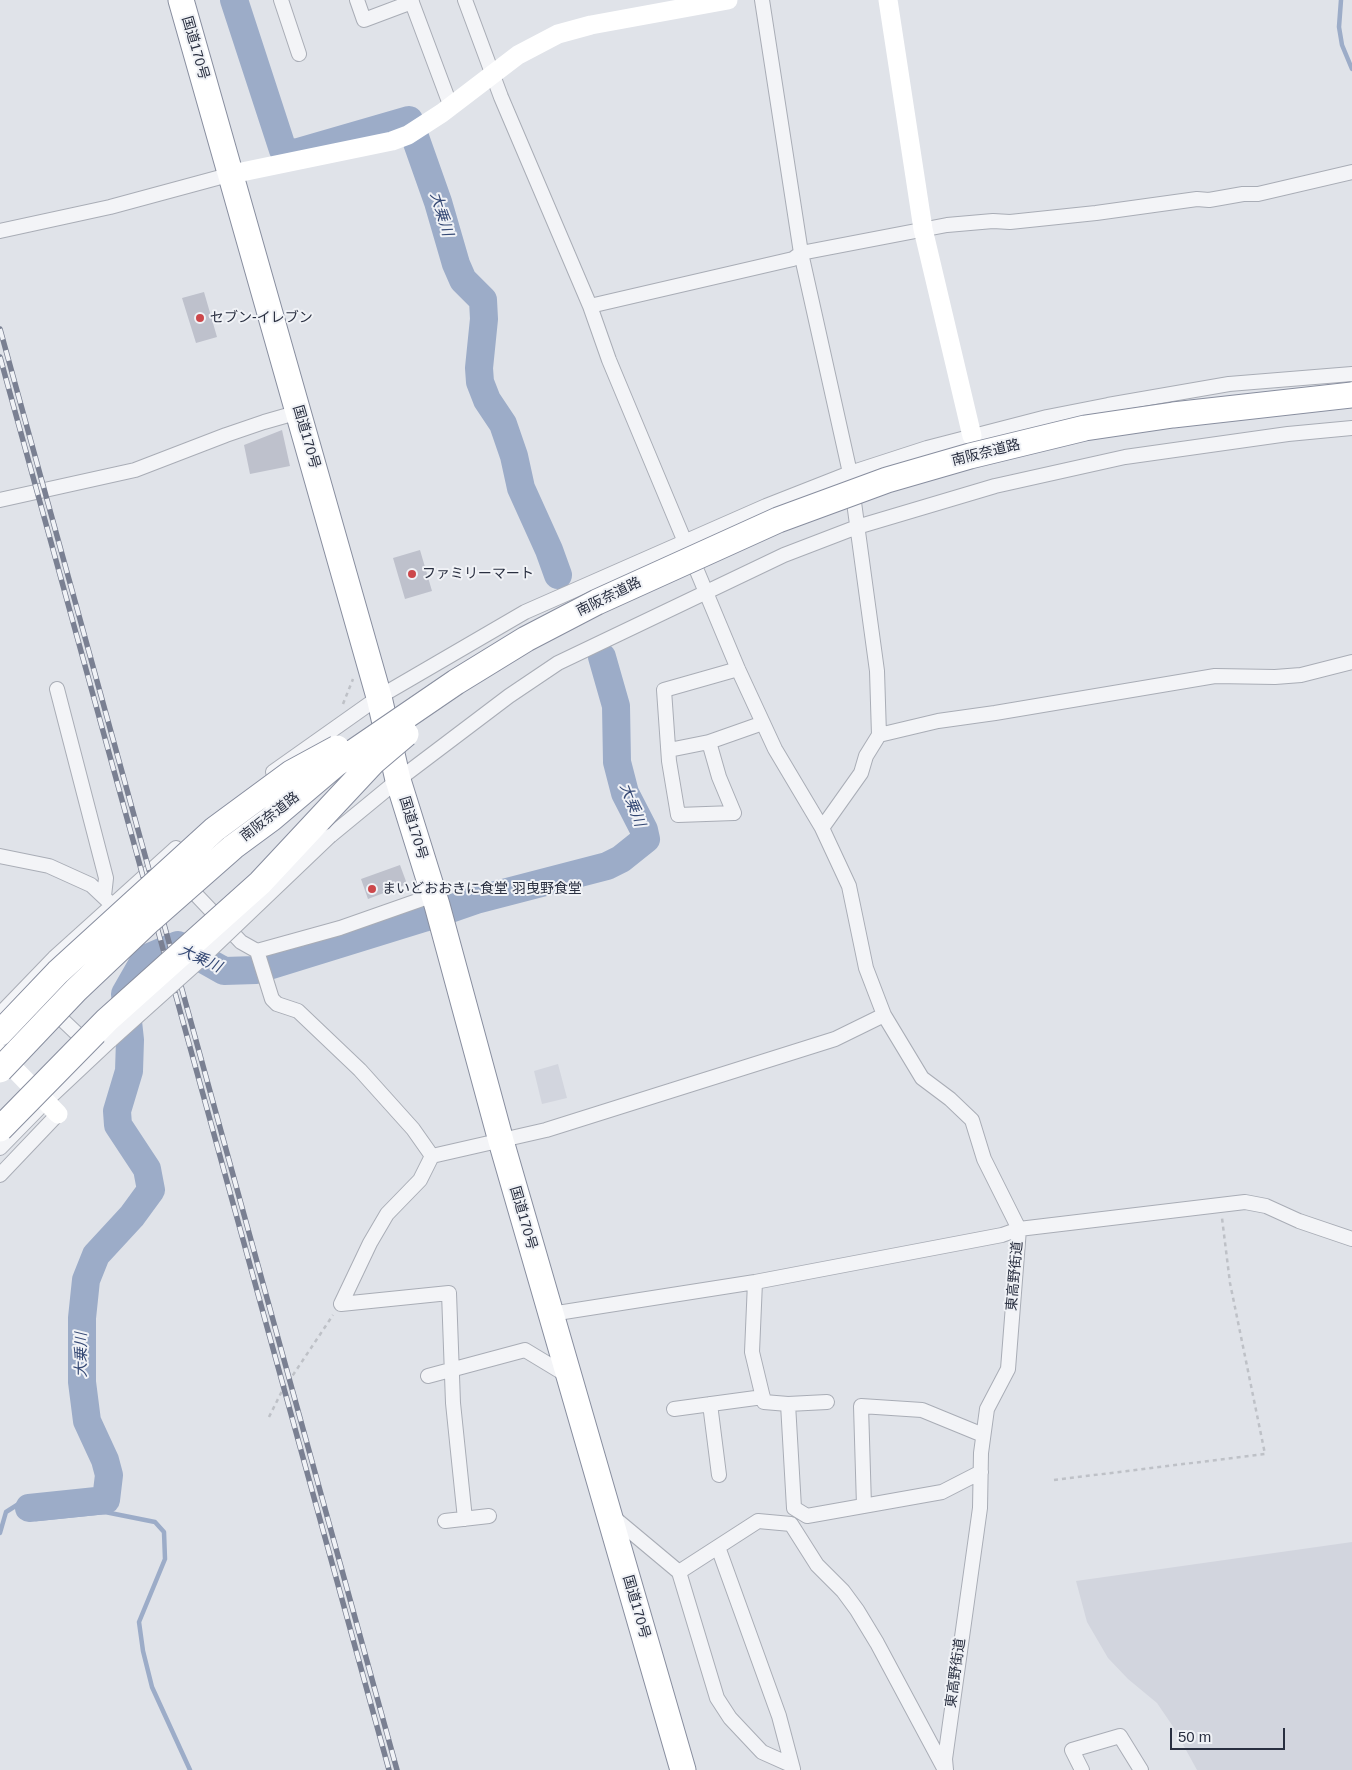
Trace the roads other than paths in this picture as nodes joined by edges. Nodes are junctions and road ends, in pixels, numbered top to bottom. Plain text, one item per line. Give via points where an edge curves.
1 (181, 0) edge
2 (281, 0) edge
3 (357, 0) edge
4 (465, 0) edge
5 (728, 0) edge
6 (762, 0) edge
7 (888, 0) edge
8 (411, 1) edge
9 (299, 54) dead end
10 (494, 74) junction
11 (451, 107) junction
12 (1352, 172) edge
13 (232, 174) junction
14 (923, 229) junction
15 (0, 232) edge
16 (801, 253) junction
17 (590, 306) junction
18 (1352, 374) edge
19 (1352, 384) edge
20 (1352, 395) edge
21 (299, 412) junction
22 (1352, 428) edge
23 (972, 436) junction
24 (850, 474) junction
25 (0, 500) edge
26 (857, 527) junction
27 (685, 542) junction
28 (706, 592) junction
29 (597, 602) junction
30 (1352, 662) edge
31 (738, 670) junction
32 (57, 689) dead end
33 (379, 697) junction
34 (763, 723) junction
35 (879, 735) junction
36 (709, 742) junction
37 (337, 748) junction
38 (669, 750) junction
39 (398, 780) junction
40 (822, 828) junction
41 (0, 856) edge
42 (162, 860) junction
43 (108, 900) junction
44 (438, 907) junction
45 (261, 962) junction
46 (27, 985) junction
47 (0, 1014) edge
48 (884, 1015) junction
49 (0, 1033) edge
50 (97, 1053) junction
51 (0, 1055) edge
52 (0, 1070) edge
53 (52, 1107) junction
54 (0, 1129) edge
55 (501, 1141) junction
56 (0, 1148) edge
57 (432, 1156) junction
58 (0, 1175) edge
59 (1019, 1228) junction
60 (1352, 1239) edge
61 (755, 1282) junction
62 (551, 1314) junction
63 (452, 1370) junction
64 (428, 1376) dead end
65 (569, 1377) junction
66 (763, 1397) junction
67 (827, 1402) dead end
68 (710, 1404) junction
69 (788, 1404) junction
70 (674, 1409) dead end
71 (984, 1435) junction
72 (980, 1472) junction
73 (719, 1475) dead end
74 (864, 1506) junction
75 (609, 1514) junction
76 (489, 1516) dead end
77 (465, 1519) junction
78 (445, 1521) dead end
79 (718, 1547) junction
80 (679, 1572) junction
81 (793, 1768) edge
82 (683, 1770) edge
83 (945, 1770) edge
84 (1082, 1770) edge
85 (1141, 1770) edge

1 - 13 highway, 国道170号
2 - 9 street
3 - 8 street via 364,20
4 - 10 street, 東高野街道
5 - 10 street via 558,34 518,55
6 - 16 street
7 - 14 street
8 - 11 street
10 - 11 street
10 - 17 street, 東高野街道
11 - 13 street via 392,141
12 - 14 street via 1258,194
13 - 15 street
13 - 21 highway, 国道170号
14 - 16 street
14 - 23 street
16 - 17 street via 793,259
16 - 24 street
17 - 27 street, 東高野街道 via 609,360
18 - 23 street via 1229,384 1047,417
19 - 37 highway, 南阪奈道路 via 1256,392 1084,419 886,471 771,511 562,607 450,668
20 - 29 highway, 南阪奈道路, bridge via 1085,428 970,456 887,480 778,520
21 - 25 street via 249,427 135,470
21 - 33 highway, 国道170号
22 - 26 street via 1125,457 995,486
23 - 24 street
24 - 26 street
24 - 27 street
26 - 28 street via 784,555
26 - 35 street via 877,671
27 - 28 street, 東高野街道
27 - 33 street via 525,612
28 - 31 street, 東高野街道
28 - 39 street via 558,663
29 - 52 highway, 南阪奈道路, bridge via 526,639 456,682 336,764 233,847 150,920 76,990
29 - 54 highway, bridge via 463,691 394,743 260,883 107,1020
30 - 35 street via 1301,675 1215,676 938,721
31 - 34 street, 東高野街道
31 - 38 street via 664,690
32 - 43 street via 106,878
33 - 39 highway, 国道170号
33 - 42 street via 292,758
34 - 36 street
34 - 40 street, 東高野街道
35 - 40 street via 866,756 861,773
36 - 38 street
36 - 38 street via 734,813 678,815
37 - 49 highway, bridge via 291,773 215,829 58,972
37 - 51 highway, 南阪奈道路, bridge via 145,913 68,984
39 - 44 highway, 国道170号
39 - 50 street, bridge via 330,836
40 - 48 street, 東高野街道 via 848,886 866,968
41 - 43 street via 49,866 91,885
42 - 43 street
42 - 45 street
43 - 46 street
44 - 45 street via 340,928
44 - 55 highway, 国道170号
45 - 57 street via 272,999 298,1011 360,1070 413,1129
46 - 47 street
46 - 50 street
48 - 55 street via 834,1039 546,1130
48 - 59 street, 東高野街道 via 922,1078 972,1120 984,1159
50 - 53 street
51 - 53 street
53 - 56 street
53 - 58 street
55 - 57 street
55 - 62 highway, 国道170号
57 - 63 street via 420,1180 387,1214 341,1304 449,1293
59 - 60 street via 1245,1202 1266,1206 1298,1221
59 - 61 street
59 - 71 street, 東高野街道 via 1008,1369 987,1409
61 - 62 street
61 - 66 street via 752,1352
62 - 65 highway, 国道170号
63 - 64 street
63 - 65 street via 525,1350
63 - 77 street
65 - 75 highway, 国道170号
66 - 68 street
66 - 69 street via 764,1402
67 - 69 street
68 - 70 street
68 - 73 street
69 - 74 street via 794,1508 807,1516
71 - 72 street, 東高野街道
71 - 74 street via 922,1410 860,1406
72 - 74 street via 942,1492
72 - 83 street, 東高野街道 via 980,1508
75 - 80 street
75 - 82 highway, 国道170号
76 - 77 street
77 - 78 street
79 - 80 street
79 - 81 street via 779,1716
79 - 83 street via 758,1521 791,1524 817,1565 857,1610
80 - 81 street via 717,1698 730,1718 762,1752
84 - 85 street via 1072,1750 1120,1736

